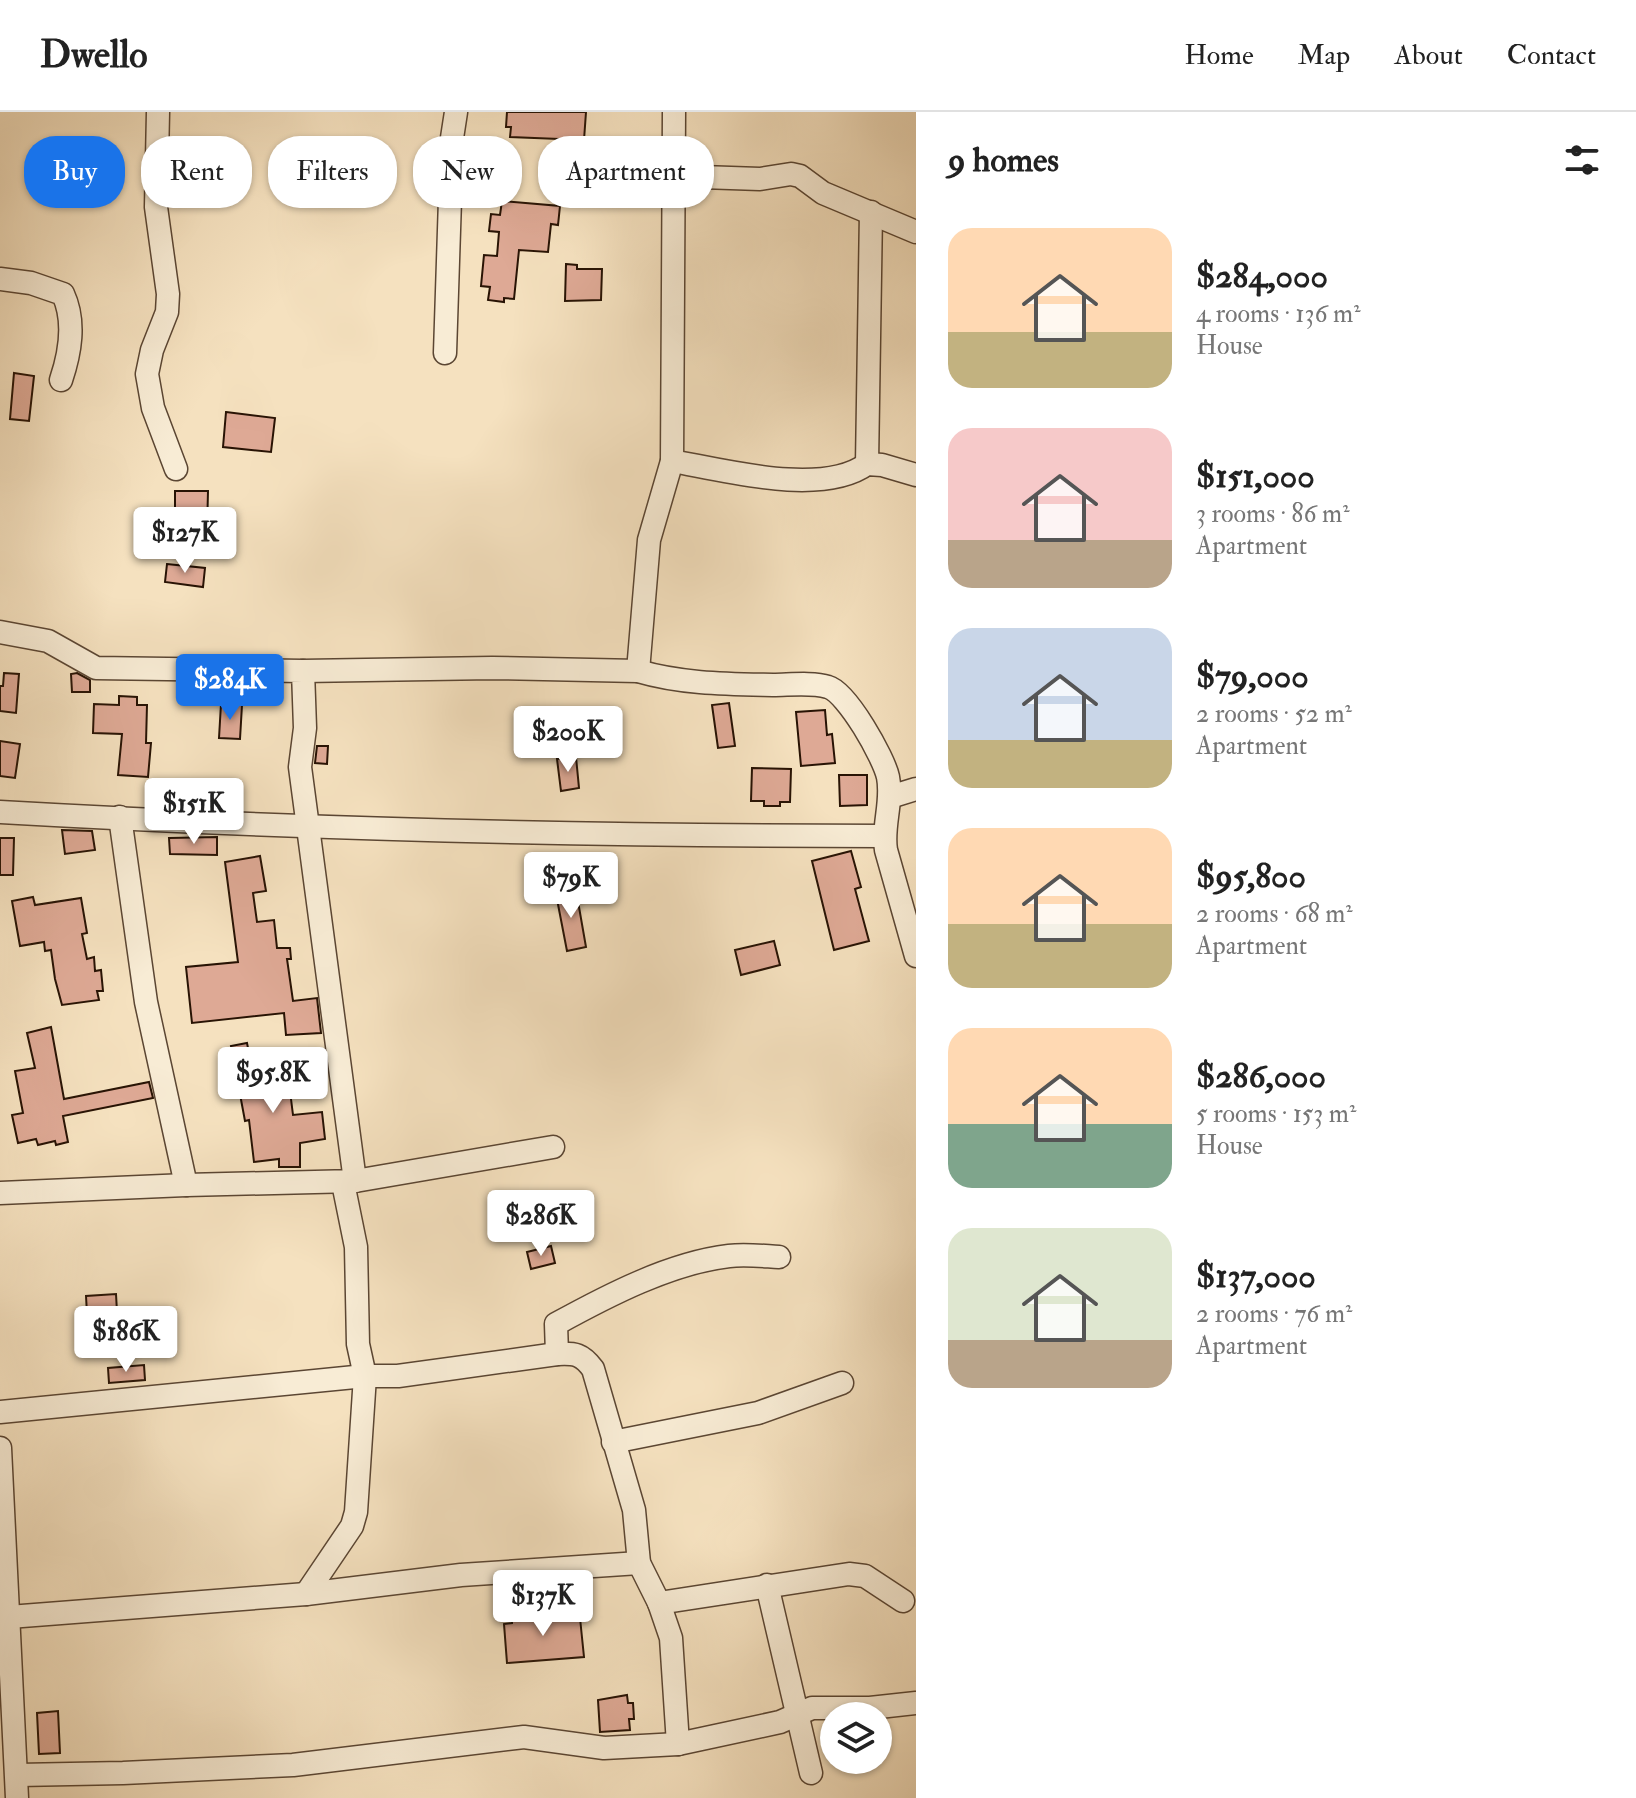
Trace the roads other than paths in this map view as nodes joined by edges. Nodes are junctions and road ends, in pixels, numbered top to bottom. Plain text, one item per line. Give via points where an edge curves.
1 (158, 112) edge
2 (456, 112) edge
3 (674, 112) edge
4 (673, 136) edge
5 (714, 177) edge
6 (672, 208) edge
7 (871, 212) junction
8 (916, 232) edge
9 (0, 279) edge
10 (445, 353) dead end
11 (61, 380) dead end
12 (672, 461) junction
13 (867, 464) junction
14 (176, 469) dead end
15 (916, 475) edge
16 (0, 632) edge
17 (303, 671) junction
18 (638, 671) junction
19 (916, 789) edge
20 (890, 797) junction
21 (0, 812) edge
22 (120, 817) junction
23 (308, 827) junction
24 (884, 836) junction
25 (916, 956) edge
26 (553, 1147) dead end
27 (349, 1182) junction
28 (186, 1185) junction
29 (0, 1193) edge
30 (779, 1257) dead end
31 (557, 1354) junction
32 (365, 1376) junction
33 (842, 1383) dead end
34 (0, 1412) edge
35 (613, 1442) junction
36 (0, 1448) edge
37 (639, 1563) junction
38 (767, 1585) junction
39 (306, 1594) junction
40 (903, 1601) dead end
41 (659, 1603) junction
42 (9, 1617) junction
43 (916, 1703) edge
44 (797, 1716) junction
45 (678, 1744) junction
46 (811, 1773) dead end
47 (18, 1775) junction
48 (17, 1798) edge

1 - 14 street via 156,207 168,294 147,374 153,408
2 - 10 street
3 - 4 street
5 - 7 street via 791,174
6 - 12 street
7 - 8 street
7 - 13 street
9 - 11 street via 63,294 71,351
12 - 13 street via 792,482 856,472
12 - 18 street via 649,540
13 - 15 street
16 - 17 street via 48,641 96,668
17 - 18 street
17 - 23 street via 300,767
18 - 20 street via 723,684 827,686 879,751
19 - 20 street
20 - 24 street
21 - 22 street
22 - 23 street
22 - 28 street via 146,1002
23 - 24 street
23 - 27 street
24 - 25 street
26 - 27 street
27 - 28 street
27 - 32 street via 358,1344
28 - 29 street
30 - 31 street via 709,1259 628,1287 556,1324
31 - 32 street
31 - 35 street via 575,1353 593,1369
32 - 34 street
32 - 39 street via 356,1512
33 - 35 street via 758,1413
35 - 37 street via 634,1510
36 - 42 street
37 - 39 street via 461,1575
37 - 41 street
38 - 40 street via 857,1574
38 - 41 street
38 - 44 street
39 - 42 street
41 - 45 street via 671,1638
42 - 47 street
43 - 44 street via 812,1708
44 - 45 street
44 - 46 street
45 - 47 street via 604,1748 524,1737 293,1765
47 - 48 street

